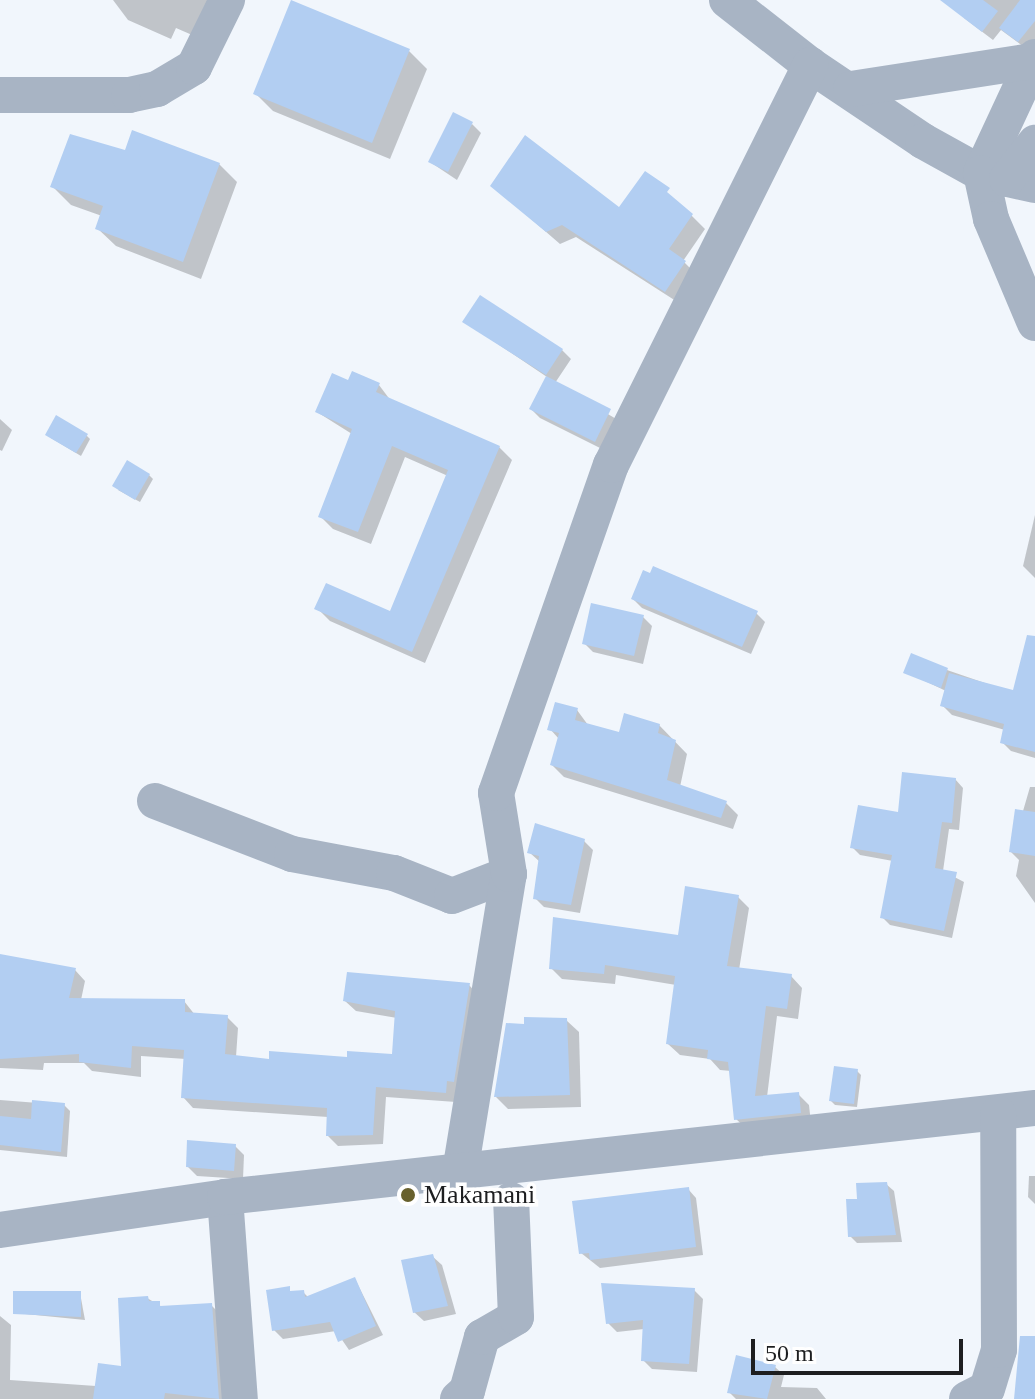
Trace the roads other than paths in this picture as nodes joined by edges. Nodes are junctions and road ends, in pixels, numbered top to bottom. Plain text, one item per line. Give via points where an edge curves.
1 (227, 0) edge
2 (727, 0) edge
3 (1034, 59) edge
4 (810, 65) junction
5 (851, 89) junction
6 (0, 95) edge
7 (1035, 143) edge
8 (1008, 179) edge
9 (1035, 323) edge
10 (155, 801) dead end
11 (509, 874) junction
12 (1035, 1108) edge
13 (998, 1114) junction
14 (460, 1172) junction
15 (225, 1197) junction
16 (511, 1200) dead end
17 (0, 1230) edge
18 (996, 1387) edge
19 (240, 1399) edge
20 (458, 1399) edge
21 (967, 1399) edge

1 - 6 street via 194,67 157,89 129,95
2 - 4 street
3 - 5 street
3 - 8 street
4 - 5 street
4 - 11 street via 611,465 496,793
5 - 8 street via 923,141
7 - 8 street
8 - 9 street via 991,219
10 - 11 street via 292,854 394,873 452,896
11 - 14 street
12 - 13 street
13 - 14 street
13 - 18 street
14 - 15 street
15 - 17 street
15 - 19 street
16 - 20 street via 516,1317 482,1337 467,1391
18 - 21 street

